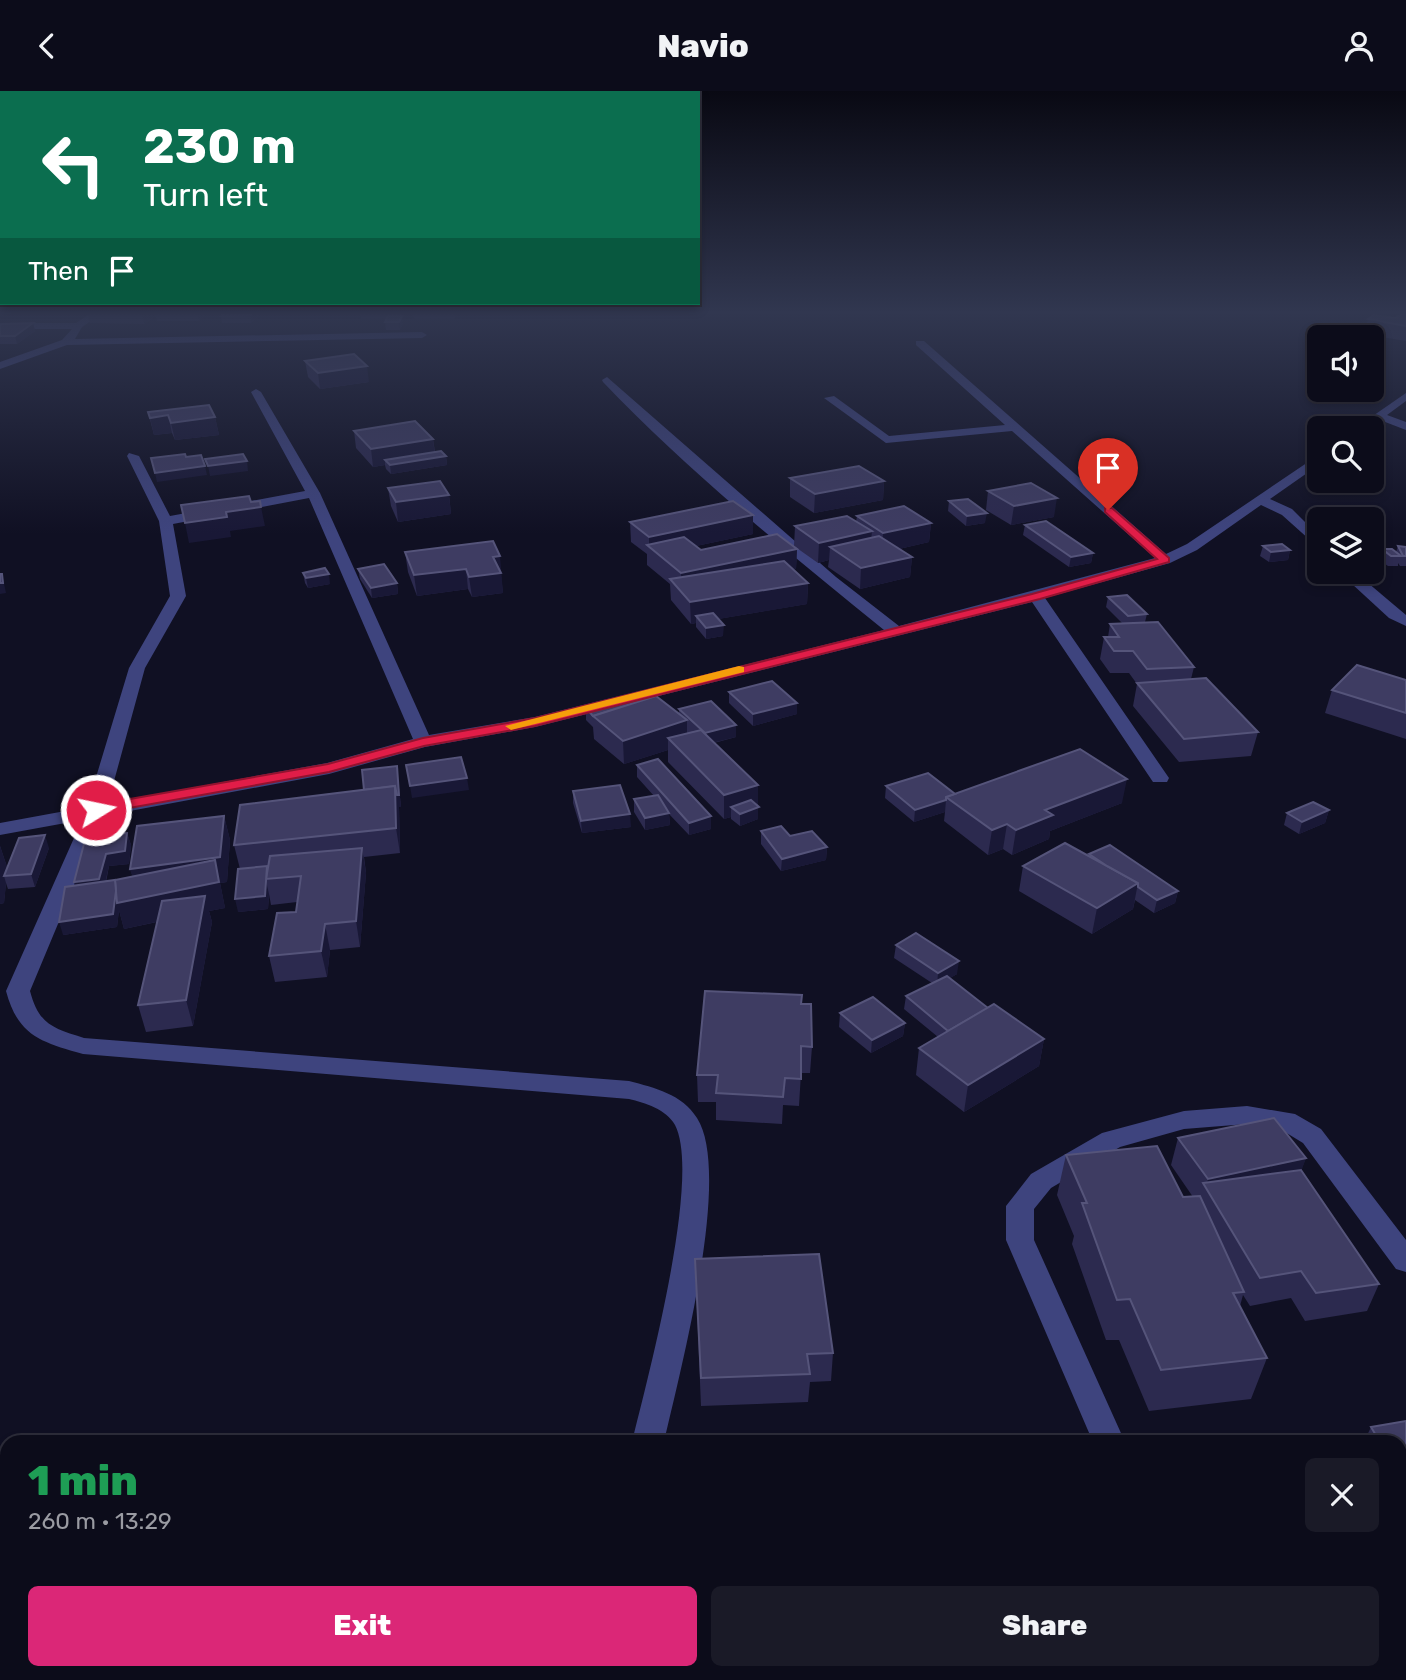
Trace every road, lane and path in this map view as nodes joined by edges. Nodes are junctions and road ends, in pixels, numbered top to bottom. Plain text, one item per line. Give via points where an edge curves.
1 (613, 386) edge
2 (968, 386) edge
3 (256, 392) dead end
4 (1406, 396) edge
5 (830, 398) dead end
6 (1378, 415) joint
7 (1406, 426) edge
8 (1015, 427) junction
9 (133, 456) dead end
10 (1307, 467) edge
11 (313, 493) junction
12 (1262, 500) junction
13 (166, 521) junction
14 (1307, 532) edge
15 (1165, 560) junction
16 (1359, 584) edge
17 (1036, 596) junction
18 (1406, 621) edge
19 (894, 630) junction
20 (423, 742) junction
21 (1160, 778) dead end
22 (96, 810) junction
23 (0, 829) edge
24 (1406, 1261) edge
25 (649, 1435) edge
26 (1106, 1435) edge

1 - 19 street via 831,580
2 - 8 street
3 - 11 street
4 - 6 street
5 - 8 street via 886,439
6 - 7 street
8 - 15 street
9 - 13 street
10 - 12 street
11 - 13 street
11 - 20 street
12 - 14 street via 1287,512
12 - 15 street via 1218,532
13 - 22 street via 177,596 137,668
15 - 17 street
16 - 18 street
17 - 19 street
17 - 21 street
19 - 20 street via 535,722
20 - 22 street via 329,768
22 - 23 street
22 - 25 street via 18,991 24,1016 45,1033 83,1046 629,1090 668,1101 688,1124 695,1157 694,1207
24 - 26 street via 1312,1136 1286,1121 1247,1115 1184,1120 1111,1140 1041,1181 1020,1206 1020,1240

